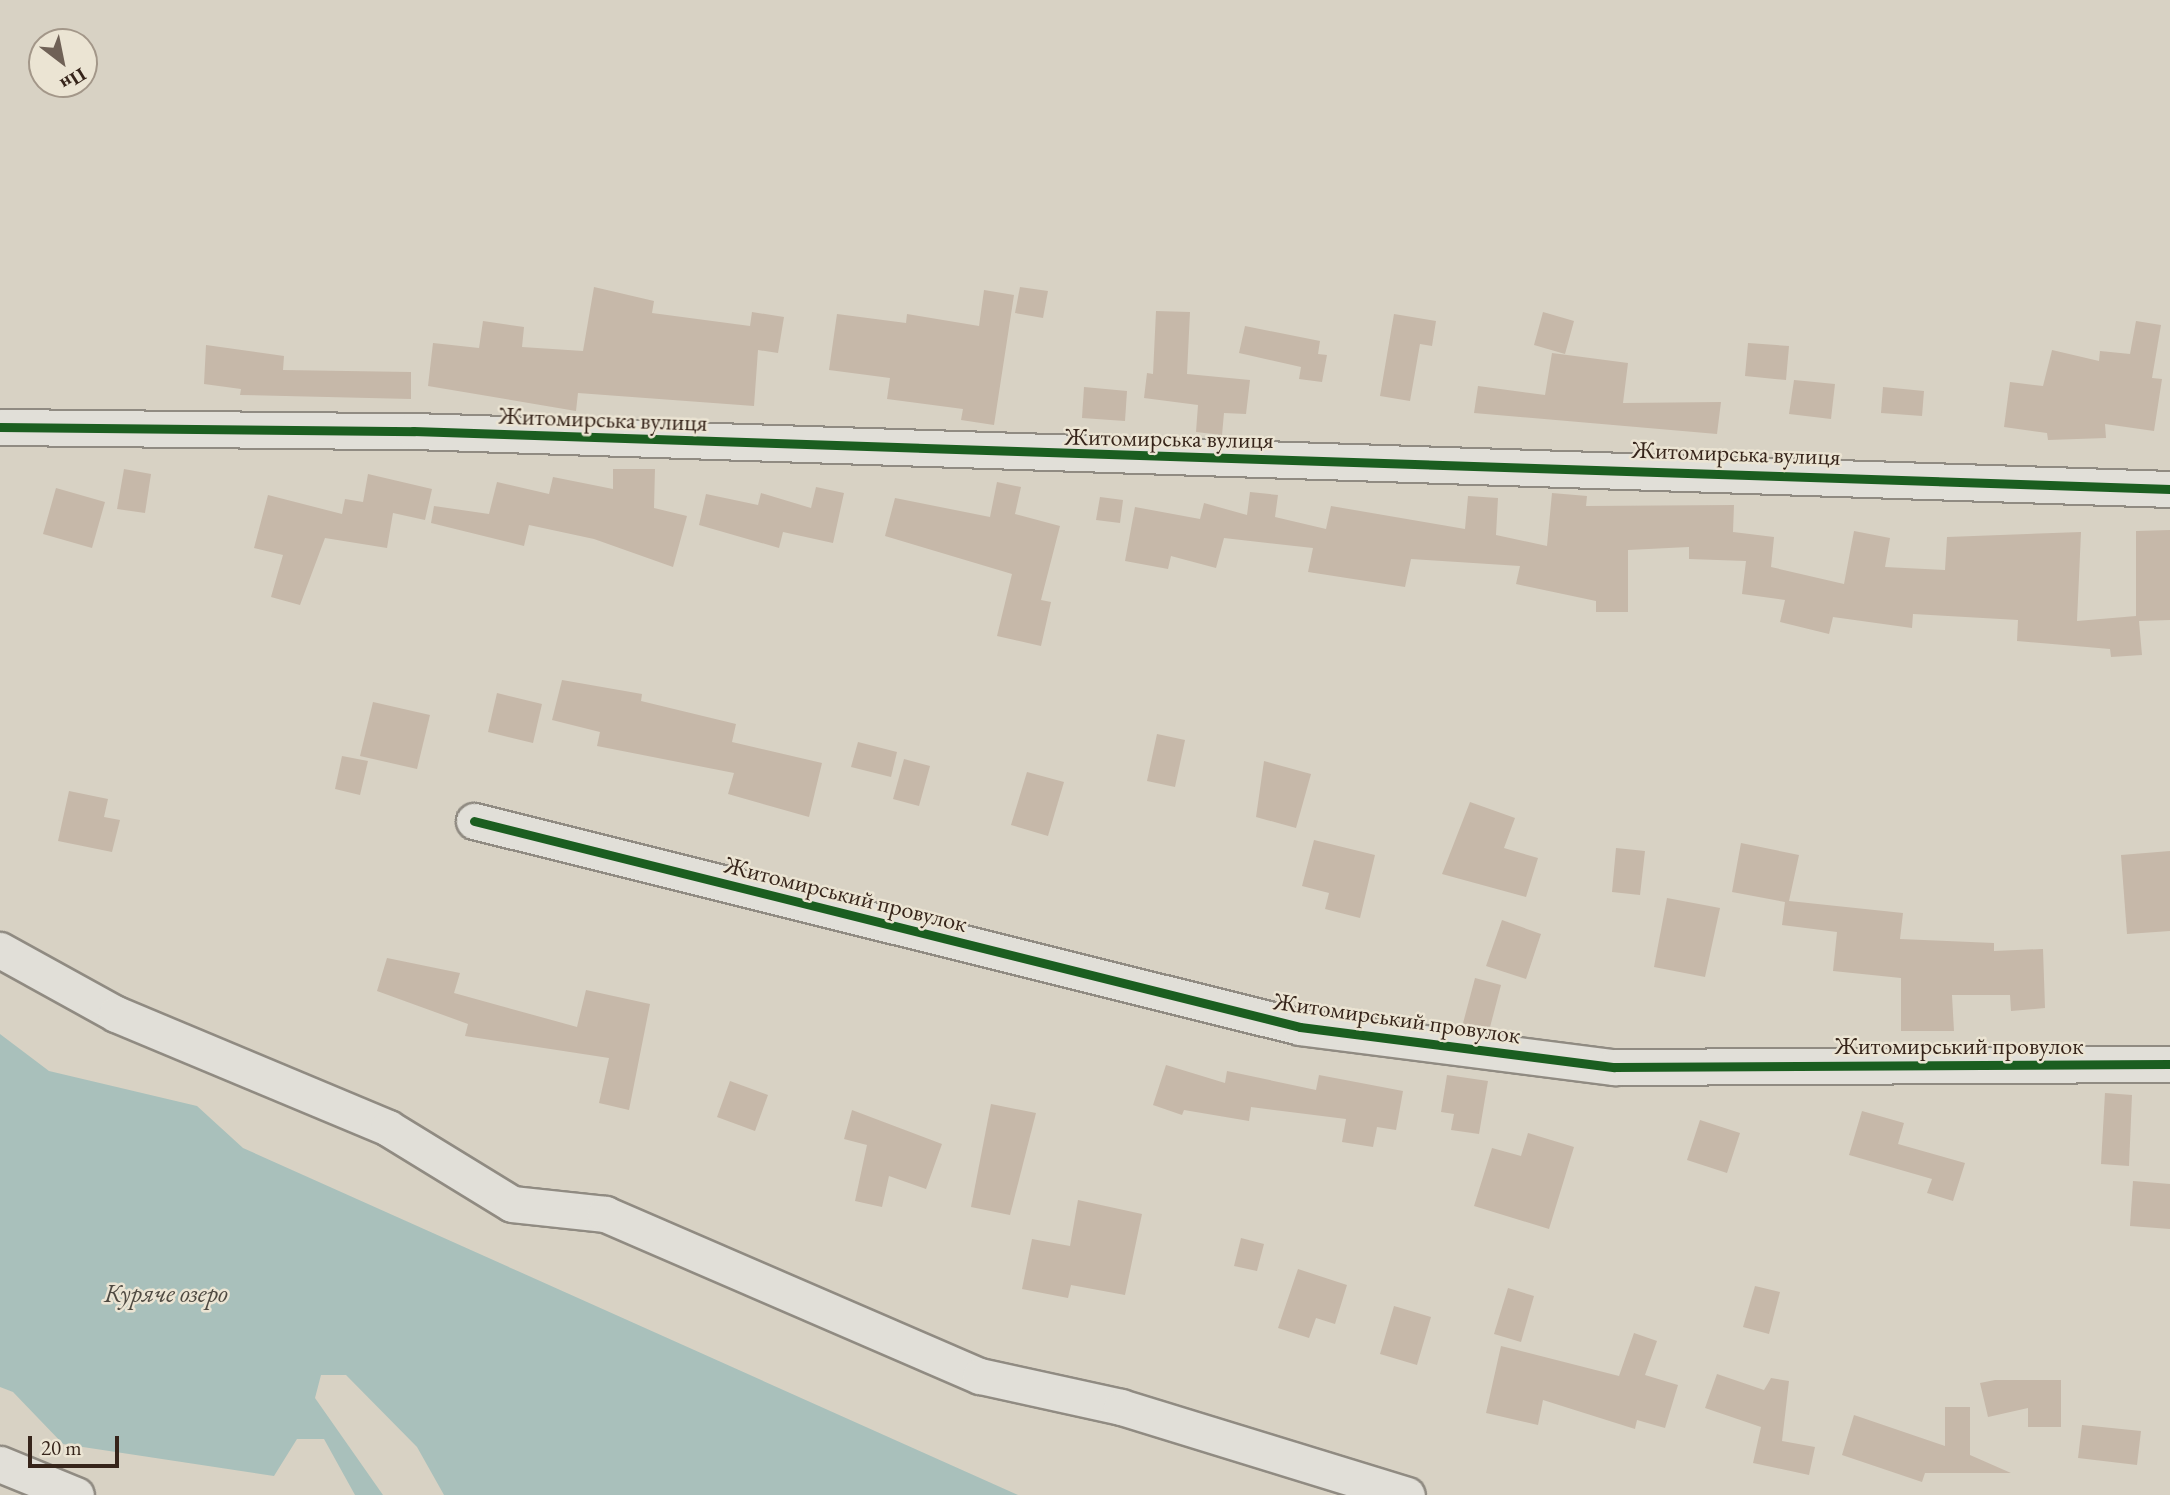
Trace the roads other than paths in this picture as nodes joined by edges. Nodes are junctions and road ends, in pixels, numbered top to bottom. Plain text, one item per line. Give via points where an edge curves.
1 (0, 428) edge
2 (2170, 489) edge
3 (474, 821) dead end
4 (0, 950) edge
5 (2170, 1064) edge
6 (0, 1464) edge
7 (76, 1495) edge
8 (1407, 1495) edge

1 - 2 street, Житомирська вулиця via 413,431
3 - 5 street, Житомирський провулок via 1300,1027 1614,1068
4 - 8 street via 116,1014 388,1128 512,1204 605,1214 980,1376 1121,1407
6 - 7 street

